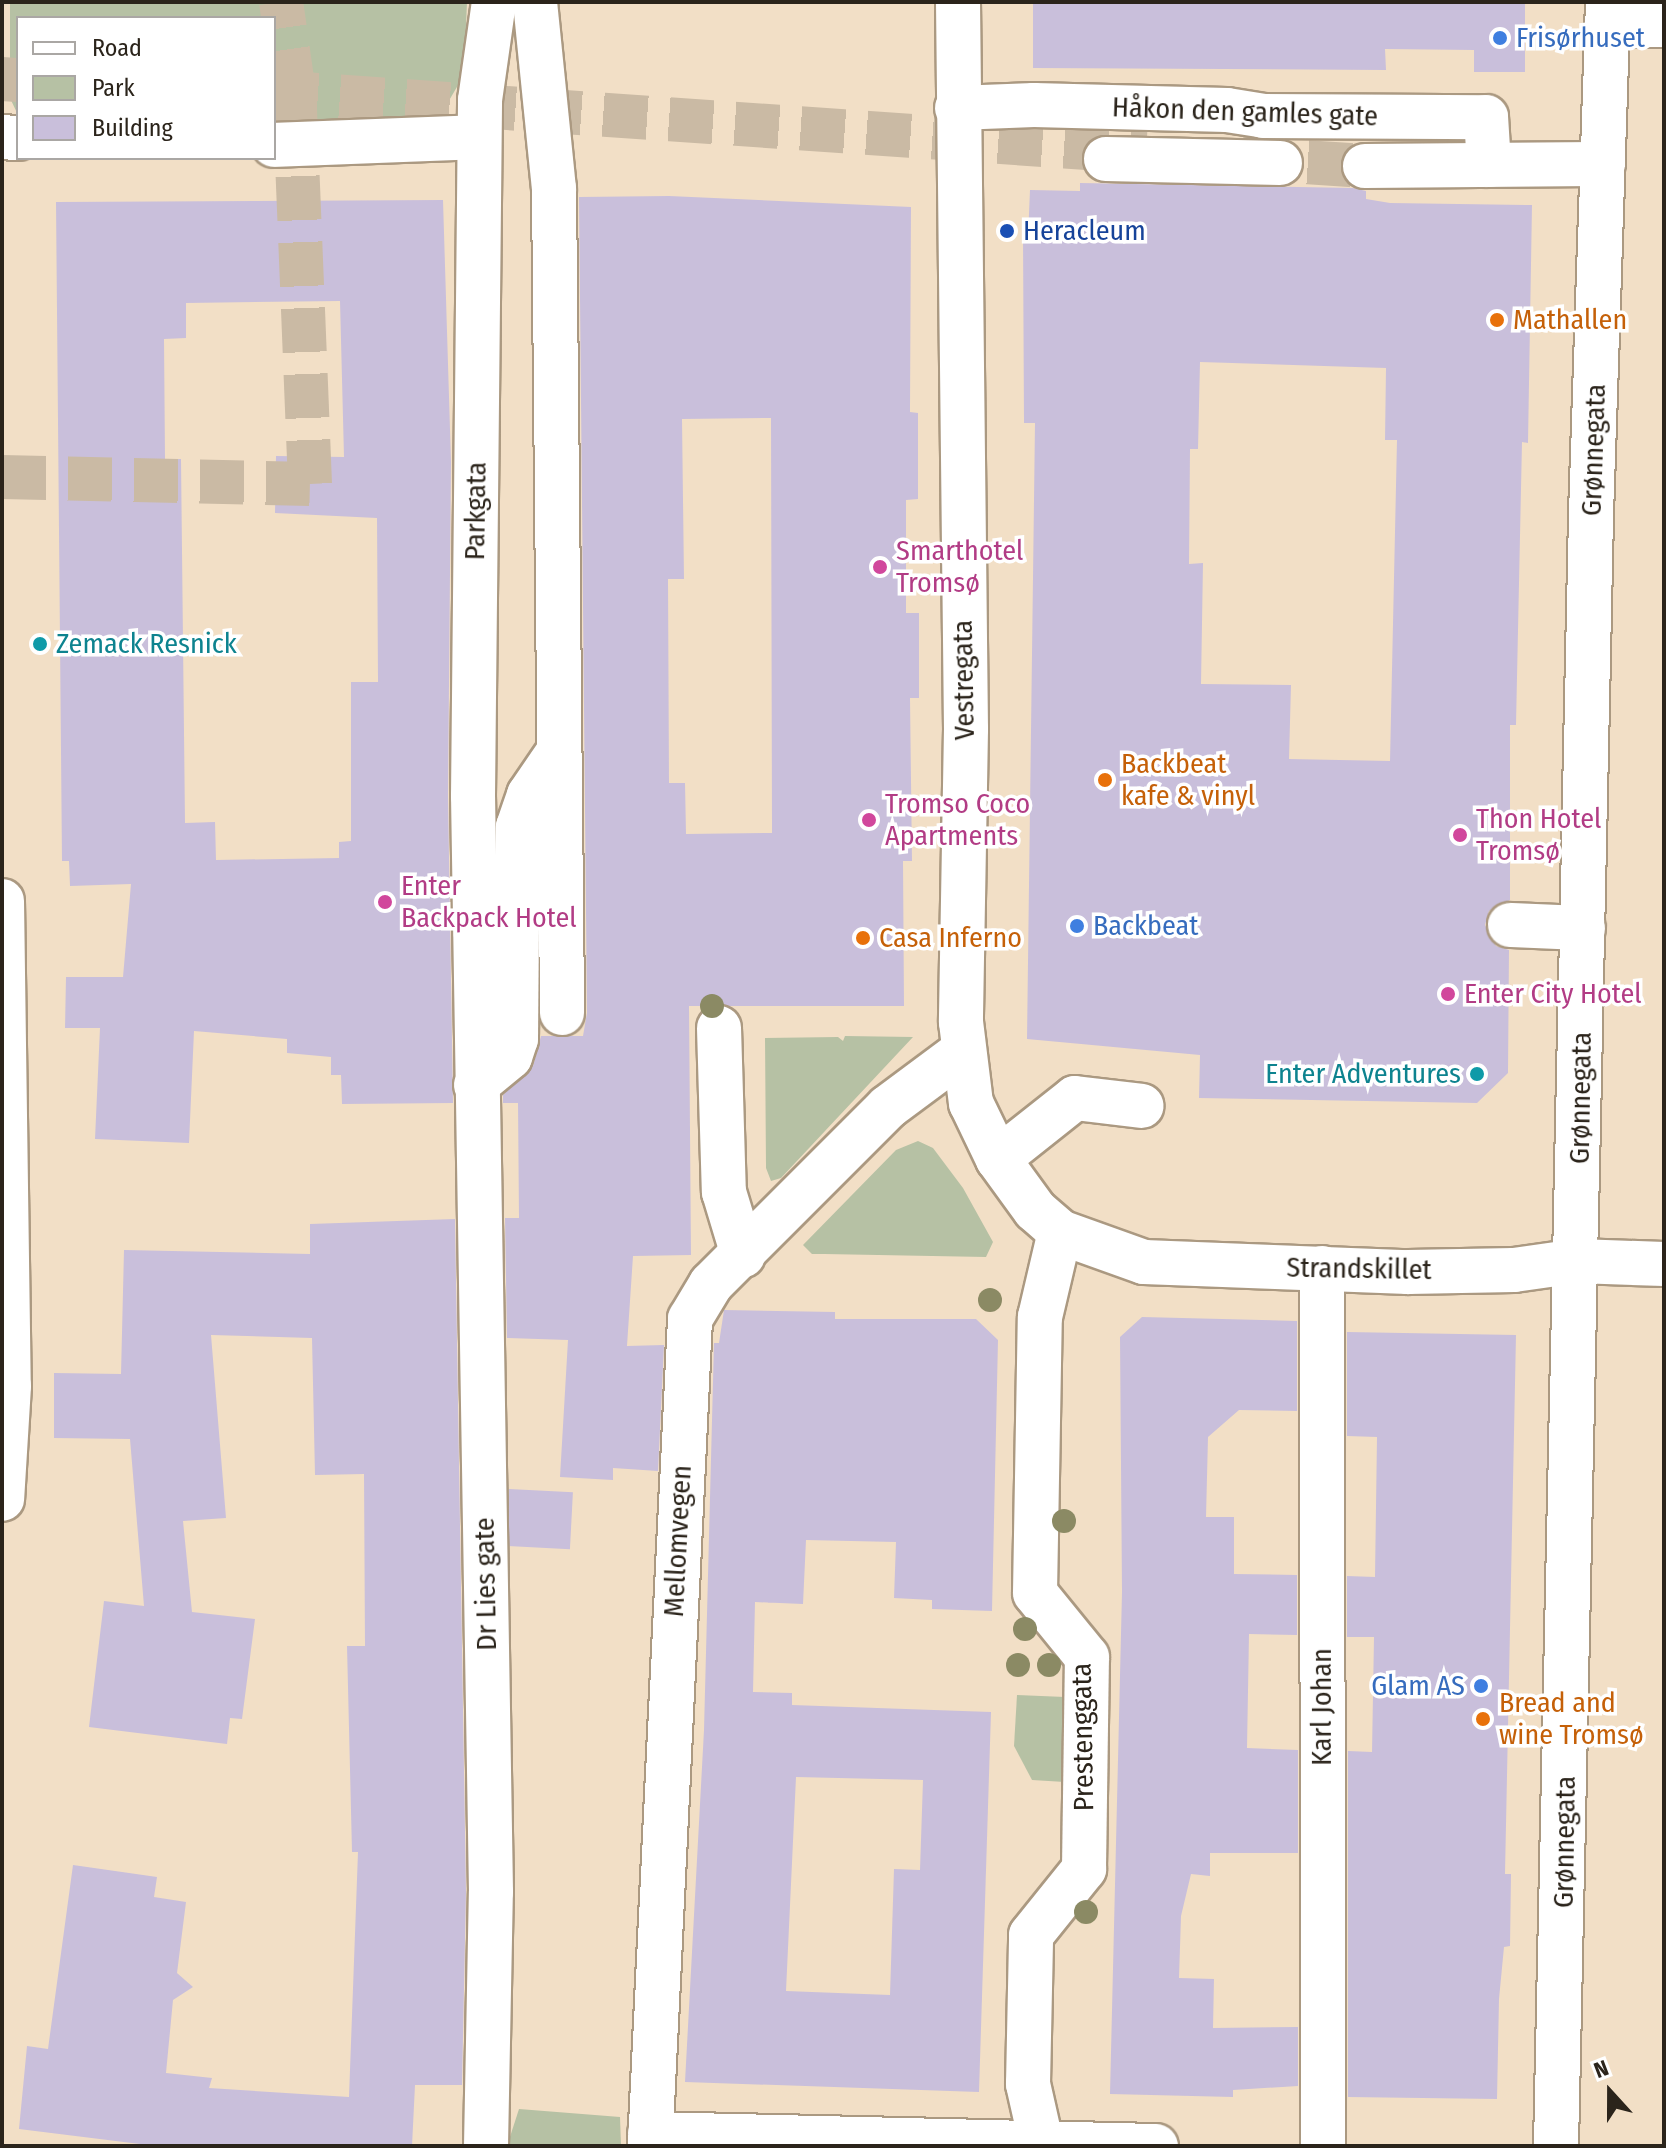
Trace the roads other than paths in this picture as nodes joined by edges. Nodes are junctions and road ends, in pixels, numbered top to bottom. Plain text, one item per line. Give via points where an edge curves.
1 (494, 2) edge
2 (535, 2) edge
3 (958, 2) edge
4 (1608, 14) edge
5 (1664, 25) edge
6 (957, 108) junction
7 (1227, 110) junction
8 (479, 137) junction
9 (276, 145) edge
10 (1106, 159) tunnel mouth
11 (1228, 163) junction
12 (1280, 163) tunnel mouth
13 (1603, 164) junction
14 (1489, 165) junction
15 (1365, 166) tunnel mouth
16 (557, 754) junction
17 (2, 901) edge
18 (1510, 925) dead end
19 (1583, 928) junction
20 (562, 1013) dead end
21 (473, 1021) joint
22 (719, 1028) dead end
23 (962, 1052) junction
24 (476, 1085) junction
25 (1142, 1106) dead end
26 (998, 1159) junction
27 (5, 1220) edge
28 (1060, 1232) junction
29 (743, 1255) junction
30 (1577, 1261) junction
31 (1664, 1264) edge
32 (1322, 1268) junction
33 (2, 1499) edge
34 (650, 2140) edge
35 (1042, 2145) edge
36 (486, 2146) edge
37 (1156, 2146) edge
38 (1323, 2146) edge
39 (1556, 2146) edge

1 - 8 street, Parkgata
2 - 16 street via 554,163 560,538
3 - 6 street, Vestregata
4 - 5 street
4 - 13 street, Grønnegata
6 - 7 street, Håkon den gamles gate
6 - 23 street, Vestregata via 966,729
7 - 11 street
7 - 14 street, Håkon den gamles gate via 1263,116 1486,117
8 - 9 street
8 - 21 street, Parkgata
10 - 11 street
11 - 12 street
13 - 14 street, Håkon den gamles gate
13 - 19 street, Grønnegata
14 - 15 street, Håkon den gamles gate
16 - 20 street
16 - 24 street via 529,795 518,827 516,1039 510,1057
17 - 27 street
18 - 19 street
19 - 30 street, Grønnegata
21 - 24 street, Dr Lies gate
22 - 29 street via 724,1192
23 - 26 street, Vestregata via 971,1103
23 - 29 street, Mellomvegen via 888,1107
24 - 36 street, Dr Lies gate via 491,1892
25 - 26 street via 1075,1098
26 - 28 street, Vestregata via 1035,1210
27 - 33 street via 9,1386
28 - 32 street, Strandskillet via 1144,1262
28 - 35 street, Prestenggata via 1040,1317 1035,1593 1087,1657 1084,1869 1031,1935 1028,2084
29 - 34 street, Mellomvegen via 711,1284 690,1319
30 - 31 street, Strandskillet
30 - 32 street, Strandskillet via 1485,1271
30 - 39 street, Grønnegata
32 - 38 street, Karl Johan
34 - 35 street
35 - 37 street

